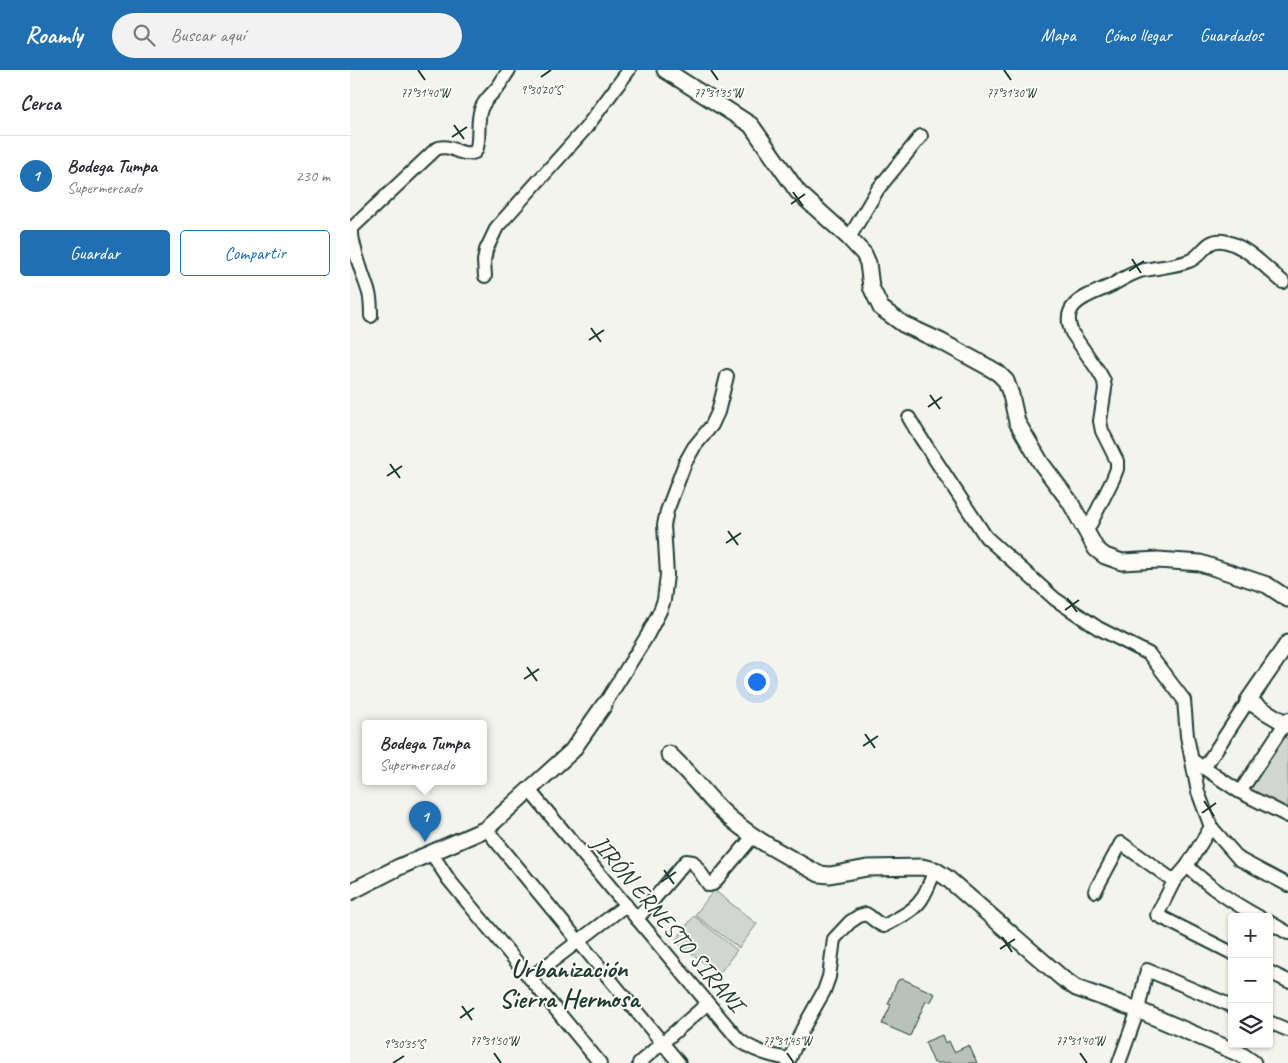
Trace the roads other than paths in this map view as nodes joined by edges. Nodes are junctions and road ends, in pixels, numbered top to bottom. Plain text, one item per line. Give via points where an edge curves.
1 (509, 70) edge
2 (629, 70) edge
3 (665, 70) edge
4 (921, 136) dead end
5 (849, 238) junction
6 (485, 276) dead end
7 (1283, 282) dead end
8 (371, 316) dead end
9 (727, 376) dead end
10 (909, 418) dead end
11 (1086, 533) junction
12 (1288, 599) edge
13 (1288, 642) edge
14 (1248, 701) junction
15 (604, 705) joint
16 (1287, 722) edge
17 (670, 754) dead end
18 (1192, 760) junction
19 (1204, 768) junction
20 (529, 790) junction
21 (1240, 792) junction
22 (1288, 816) edge
23 (1211, 827) junction
24 (486, 829) junction
25 (756, 839) junction
26 (432, 854) junction
27 (1187, 866) junction
28 (935, 870) junction
29 (1174, 881) junction
30 (1288, 885) edge
31 (350, 892) edge
32 (1095, 892) dead end
33 (626, 905) junction
34 (1252, 913) edge
35 (637, 918) junction
36 (1273, 924) edge
37 (1288, 933) edge
38 (579, 941) junction
39 (1228, 951) edge
40 (1273, 974) edge
41 (530, 978) junction
42 (1288, 982) edge
43 (707, 1004) junction
44 (1228, 1004) edge
45 (1138, 1010) junction
46 (1273, 1024) edge
47 (1288, 1030) edge
48 (662, 1043) junction
49 (789, 1061) edge
50 (600, 1063) edge
51 (639, 1063) edge
52 (680, 1063) edge
53 (1119, 1063) edge
54 (1253, 1063) edge

1 - 8 street via 480,110 475,152 466,154 446,147 436,149 350,232 369,294
2 - 6 street via 585,129 497,227 486,250
3 - 5 main road via 751,125 798,192
4 - 5 street via 878,189
5 - 11 main road via 864,254 870,287 881,308 904,324 988,367 1006,381 1017,422 1040,463 1070,502
7 - 11 street via 1244,250 1225,241 1217,241 1190,261 1138,271 1080,299 1072,308 1069,326 1072,333 1104,381 1100,421 1117,461 1117,470
9 - 15 street via 718,412 685,463 667,511 664,540 667,575 660,611
10 - 18 street via 986,537 1055,599 1098,628 1150,654 1184,700
11 - 12 main road via 1096,549 1122,562 1200,562 1267,585
13 - 14 main road
14 - 16 main road
14 - 19 street
15 - 20 main road via 575,748
16 - 21 street
17 - 25 main road via 722,810
18 - 19 street
18 - 23 street via 1198,792
19 - 21 street
20 - 24 main road
20 - 33 street, JIRÓN ERNESTO SIRANI
21 - 22 street
23 - 27 street
23 - 30 street via 1240,859
24 - 26 main road
24 - 38 street
25 - 28 main road via 819,874 867,868 922,867
25 - 35 street via 750,840 712,885 708,885 693,862 686,861
26 - 31 main road via 404,864
26 - 41 street via 449,880
27 - 29 street
27 - 34 street via 1209,887
28 - 45 main road via 1076,988
28 - 49 street via 914,908 884,926 866,914 859,916 840,931 834,939 824,991
29 - 32 street via 1121,843
29 - 39 street via 1156,915
33 - 35 street, JIRÓN ERNESTO SIRANI
33 - 38 street
35 - 43 street, JIRÓN ERNESTO SIRANI
36 - 37 street
38 - 41 street
38 - 48 street
40 - 42 street
41 - 50 street
43 - 48 street
43 - 49 street, JIRÓN ERNESTO SIRANI via 747,1047
44 - 45 street via 1147,970
45 - 53 street
45 - 54 main road via 1240,1054
46 - 47 street
48 - 51 street
48 - 52 street

